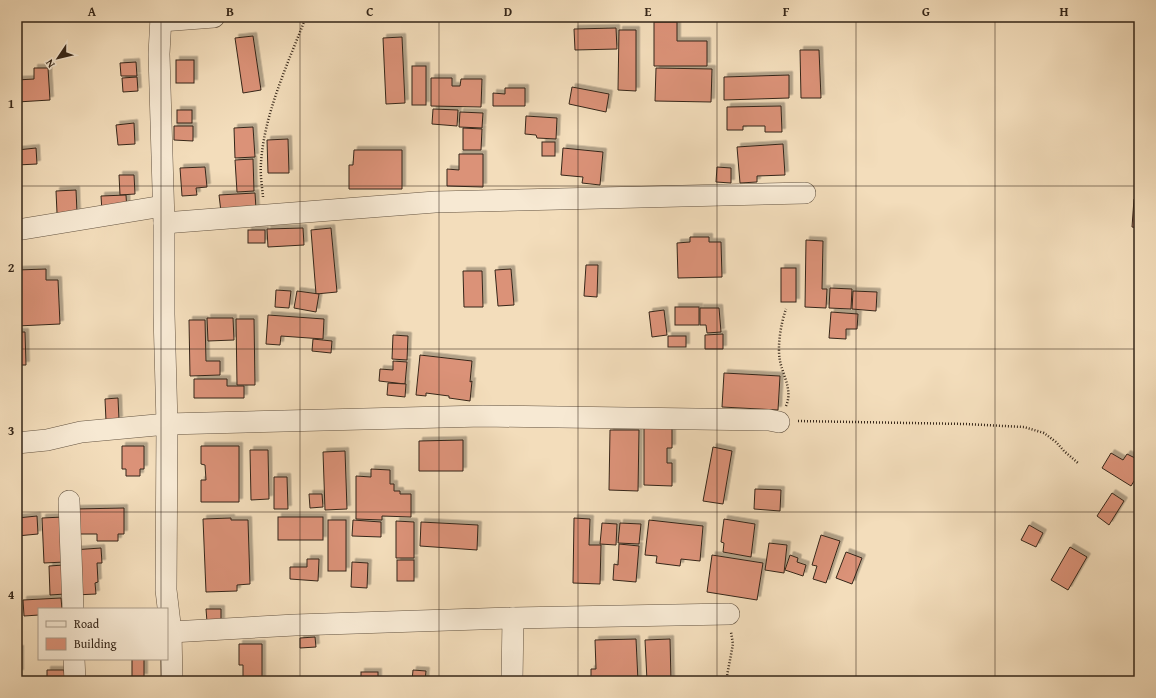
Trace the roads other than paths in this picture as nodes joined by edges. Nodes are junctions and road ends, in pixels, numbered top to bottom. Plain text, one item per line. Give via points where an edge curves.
1 (214, 17) edge
2 (161, 19) edge
3 (805, 193) dead end
4 (164, 214) junction
5 (17, 230) edge
6 (779, 422) road end
7 (167, 424) junction
8 (17, 443) edge
9 (69, 501) dead end
10 (73, 608) edge
11 (729, 614) road end
12 (513, 618) junction
13 (171, 632) junction
14 (74, 660) edge
15 (75, 681) edge
16 (172, 681) edge
17 (512, 681) edge

1 - 2 street
2 - 4 street via 159,54
3 - 4 street via 435,202 264,215
4 - 5 street
4 - 7 street
6 - 7 street via 483,416
7 - 8 street via 81,432 47,440
7 - 13 street via 166,590
9 - 10 street
11 - 12 street
12 - 13 street
12 - 17 street
13 - 16 street
14 - 15 street

